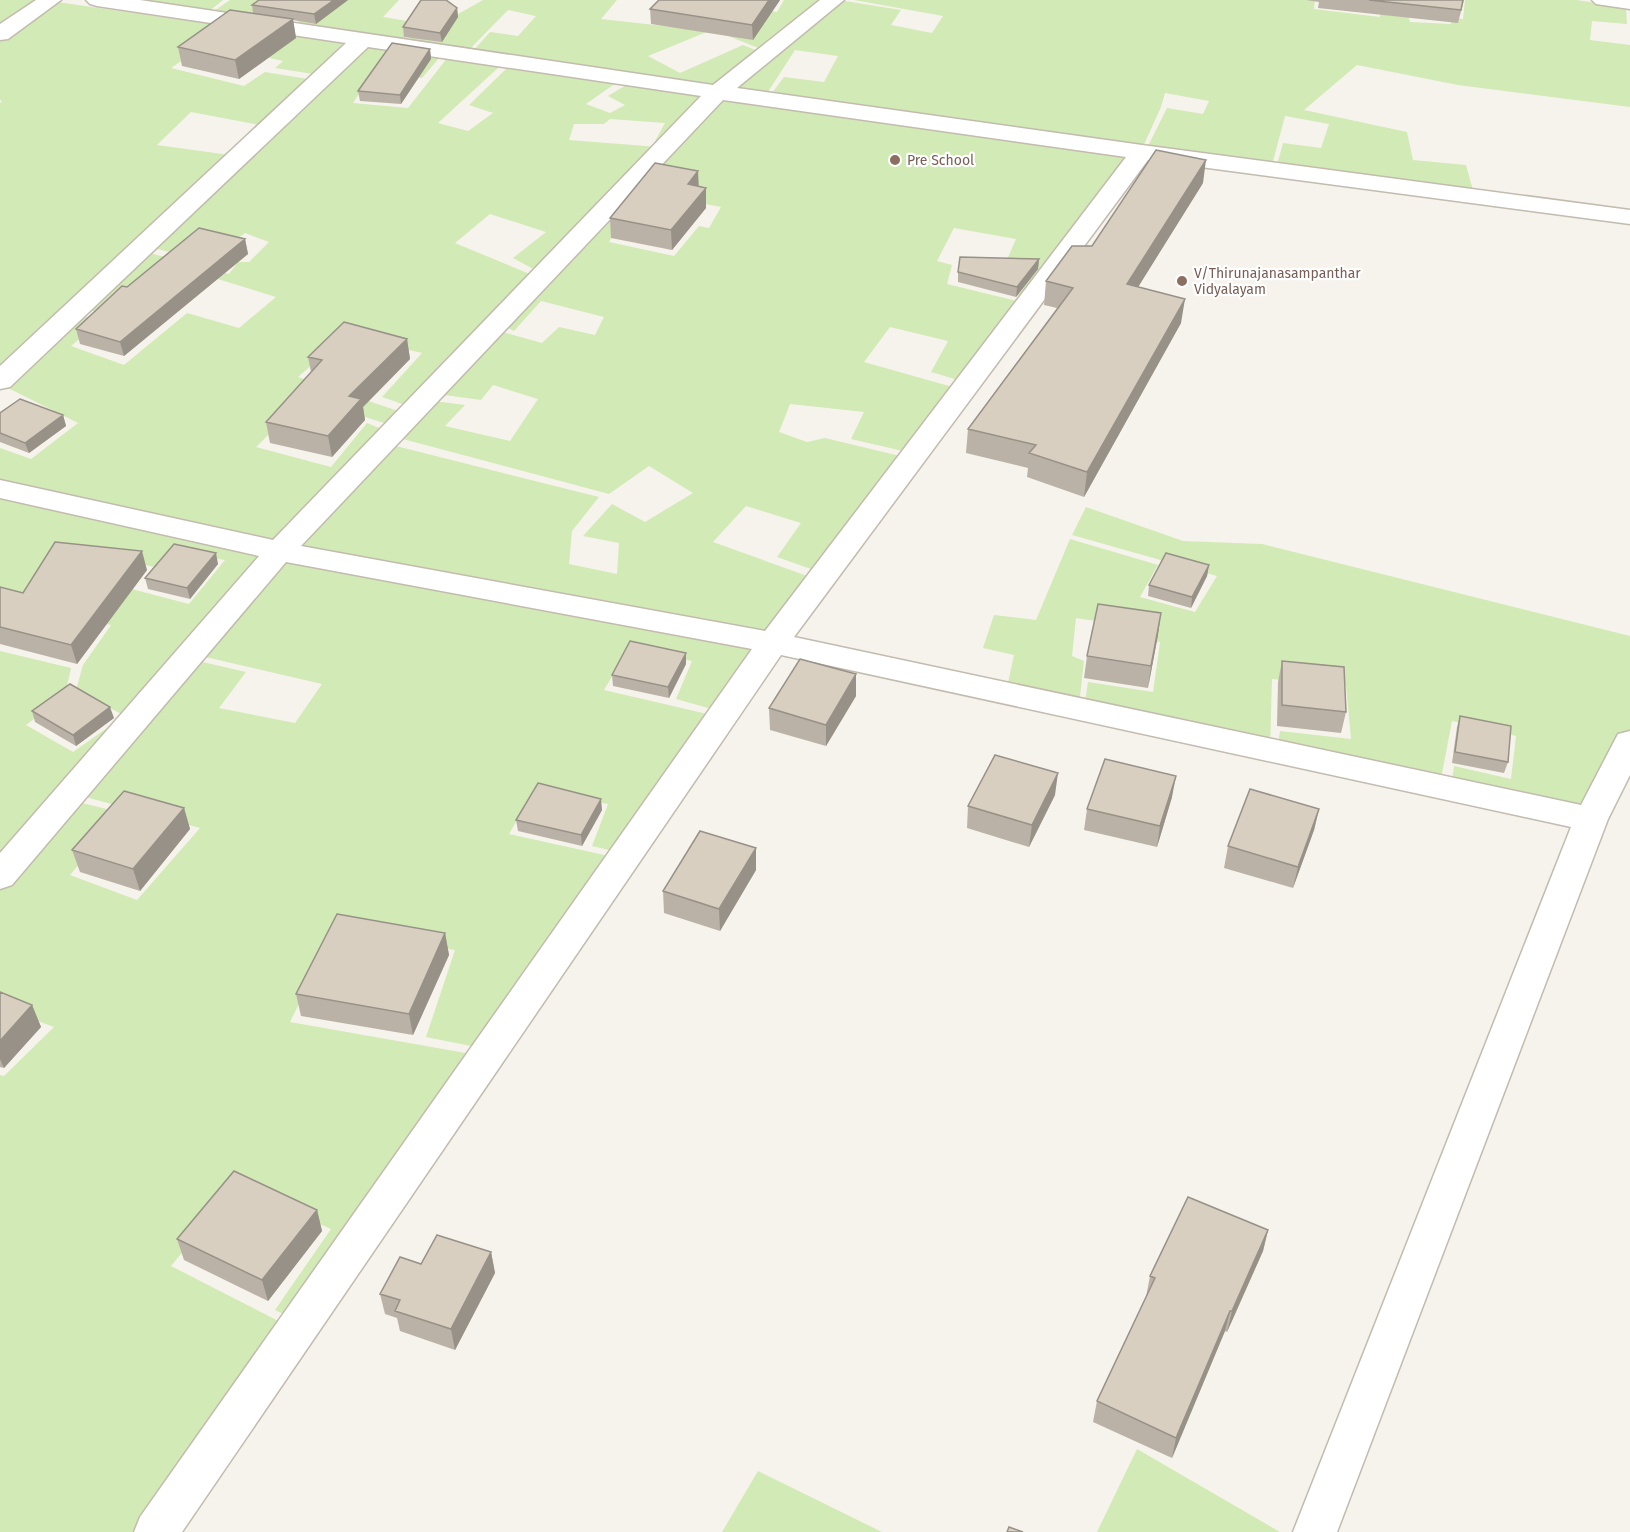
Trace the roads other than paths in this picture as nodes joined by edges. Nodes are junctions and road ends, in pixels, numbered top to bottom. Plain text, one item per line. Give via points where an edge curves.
1 (50, 0) edge
2 (97, 0) edge
3 (833, 0) edge
4 (1603, 0) edge
5 (1630, 3) edge
6 (0, 34) edge
7 (363, 39) junction
8 (718, 92) junction
9 (1142, 152) junction
10 (1630, 217) edge
11 (0, 381) edge
12 (0, 489) edge
13 (279, 551) junction
14 (773, 643) junction
15 (1630, 742) edge
16 (1591, 819) junction
17 (0, 876) edge
18 (156, 1532) edge
19 (1315, 1532) edge

1 - 6 street
2 - 7 street
3 - 8 street
4 - 5 street
7 - 8 street
7 - 11 street
8 - 9 street
8 - 13 street
9 - 10 street
9 - 14 street
12 - 13 street
13 - 14 street
13 - 17 street
14 - 16 street
14 - 18 street
15 - 16 street
16 - 19 street

